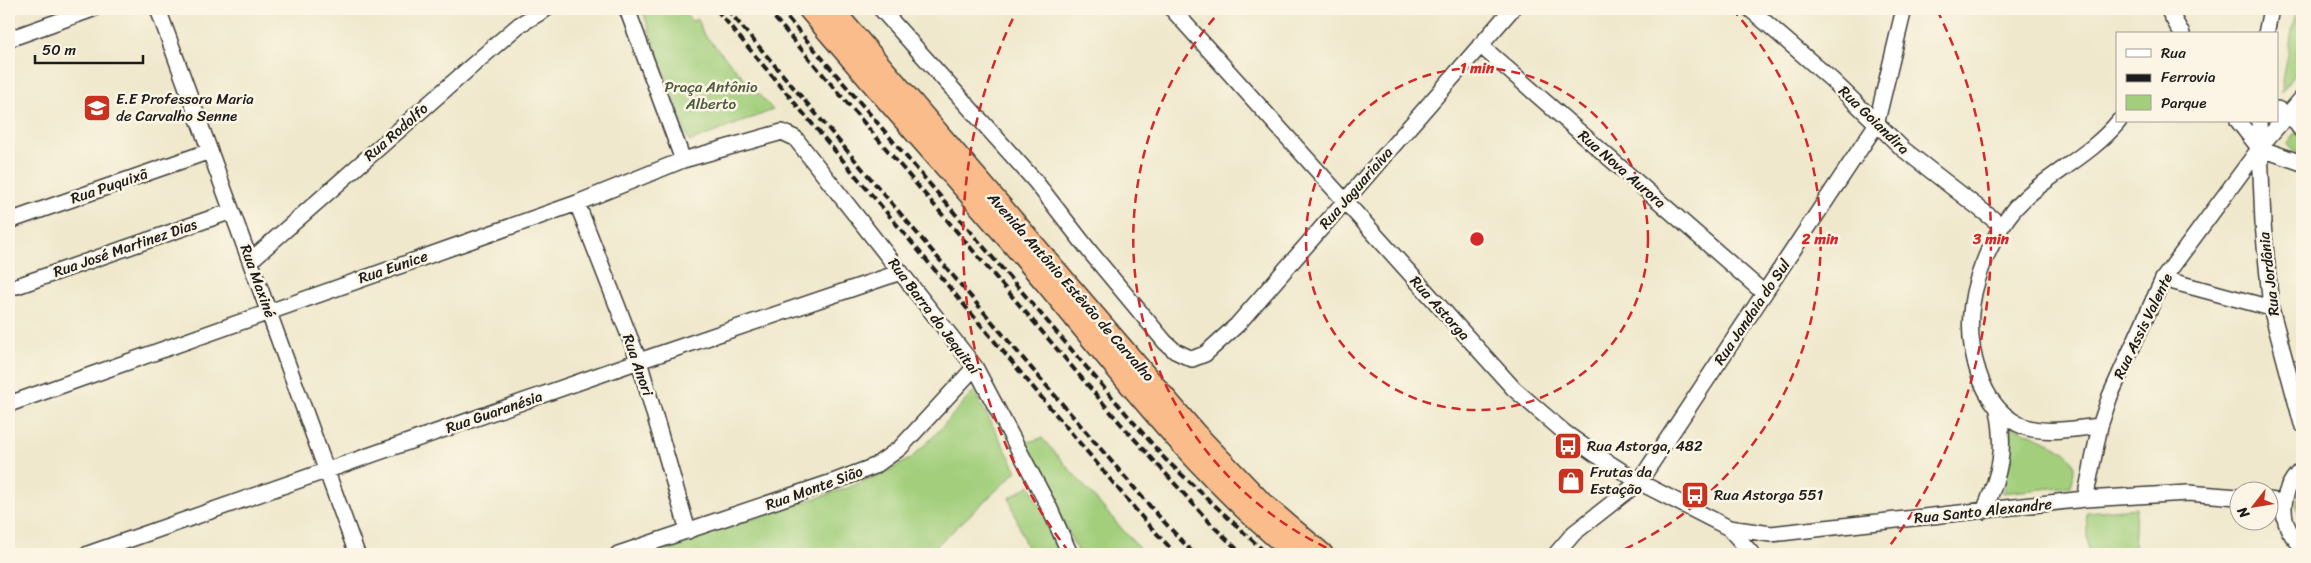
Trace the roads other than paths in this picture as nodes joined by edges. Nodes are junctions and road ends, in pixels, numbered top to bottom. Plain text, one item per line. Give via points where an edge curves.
1 (93, 9) edge
2 (158, 9) edge
3 (546, 9) edge
4 (627, 9) edge
5 (808, 9) edge
6 (832, 9) edge
7 (880, 9) edge
8 (1173, 9) edge
9 (1512, 9) edge
10 (1750, 9) edge
11 (1904, 9) edge
12 (2168, 9) edge
13 (2271, 9) edge
14 (2179, 32) edge
15 (2266, 32) edge
16 (9, 39) edge
17 (1480, 45) junction
18 (2302, 98) edge
19 (2283, 112) edge
20 (2118, 122) edge
21 (2239, 122) edge
22 (2259, 122) edge
23 (2276, 122) edge
24 (1876, 125) junction
25 (2302, 131) edge
26 (777, 132) joint
27 (2259, 148) junction
28 (210, 151) junction
29 (683, 160) junction
30 (2302, 163) edge
31 (1344, 201) junction
32 (577, 203) junction
33 (232, 211) junction
34 (9, 221) edge
35 (2002, 226) junction
36 (250, 261) junction
37 (901, 272) junction
38 (2163, 279) junction
39 (18, 286) dead end
40 (1764, 293) junction
41 (2271, 308) junction
42 (268, 311) junction
43 (639, 361) junction
44 (975, 367) junction
45 (9, 404) edge
46 (1998, 410) junction
47 (2302, 424) edge
48 (2100, 426) junction
49 (2302, 469) edge
50 (326, 471) junction
51 (1640, 482) junction
52 (2228, 496) edge
53 (2085, 499) junction
54 (2278, 499) edge
55 (2278, 505) edge
56 (1984, 511) junction
57 (1729, 528) junction
58 (688, 531) junction
59 (2302, 546) edge
60 (88, 554) edge
61 (357, 554) edge
62 (618, 554) edge
63 (1070, 554) edge
64 (1296, 554) edge
65 (1322, 554) edge
66 (1556, 554) edge
67 (1752, 554) edge

1 - 16 street
2 - 28 street, Rua Maxiné
3 - 36 street, Rua Rodolfo via 490,50
4 - 29 street
5 - 64 highway, Avenida Antônio Estêvão de Carvalho via 978,203 1155,413 1259,524
6 - 65 highway, Avenida Antônio Estêvão de Carvalho via 1196,432 1262,502
7 - 31 street, Rua Jaguariaiva via 1034,181 1166,342 1175,351 1192,359 1205,354 1237,325
8 - 31 street, Rua Astorga
9 - 17 street, Rua Jaguariaiva
10 - 24 street, Rua Goiandira via 1832,80
11 - 24 street, Rua Jandaia do Sul
12 - 14 street
13 - 15 street
17 - 31 street, Rua Jaguariaiva
17 - 40 street, Rua Nova Aurora
18 - 19 street, Rua Assis Valente
19 - 25 street
20 - 35 street via 2095,148 2015,208
21 - 27 street
22 - 27 street, Rua Jordânia
23 - 27 street, Rua Assis Valente
24 - 35 street, Rua Goiandira via 1922,166
24 - 40 street, Rua Jandaia do Sul
26 - 29 street, Rua Eunice
26 - 37 street, Rua Barra do Jequitaí via 795,138
27 - 30 street
27 - 38 street, Rua Assis Valente
27 - 41 street, Rua Jordânia
28 - 33 street, Rua Maxiné
28 - 34 street, Rua Puquixã
29 - 32 street, Rua Eunice
31 - 51 street, Rua Astorga via 1514,389 1564,432
32 - 42 street, Rua Eunice
32 - 43 street, Rua Anori
33 - 36 street, Rua Maxiné
33 - 39 street, Rua José Martinez Dias
35 - 46 street via 1978,275 1971,305 1972,338 1980,382
36 - 42 street, Rua Maxiné
37 - 43 street, Rua Guaranésia
37 - 44 street, Rua Barra do Jequitaí
38 - 41 street
38 - 48 street, Rua Assis Valente via 2110,396
40 - 51 street, Rua Jandaia do Sul
41 - 47 street, Rua Jordânia
42 - 45 street, Rua Eunice
42 - 50 street, Rua Maxiné
43 - 50 street, Rua Guaranésia
43 - 58 street, Rua Anori
44 - 58 street, Rua Monte Sião via 900,448 875,466
44 - 63 street, Rua Barra do Jequitaí via 1049,507
46 - 48 street via 2018,424 2034,429
46 - 56 street via 2003,448 2000,468
48 - 53 street, Rua Assis Valente
49 - 54 street
50 - 60 street, Rua Guaranésia
50 - 61 street, Rua Maxiné
51 - 57 street, Rua Astorga
51 - 66 street, Rua Jandaia do Sul via 1574,533
52 - 53 street, Rua Santo Alexandre via 2188,493
53 - 56 street, Rua Santo Alexandre
55 - 59 street via 2288,529
56 - 57 street, Rua Santo Alexandre via 1771,534
57 - 67 street, Rua Astorga
58 - 62 street, Rua Monte Sião

